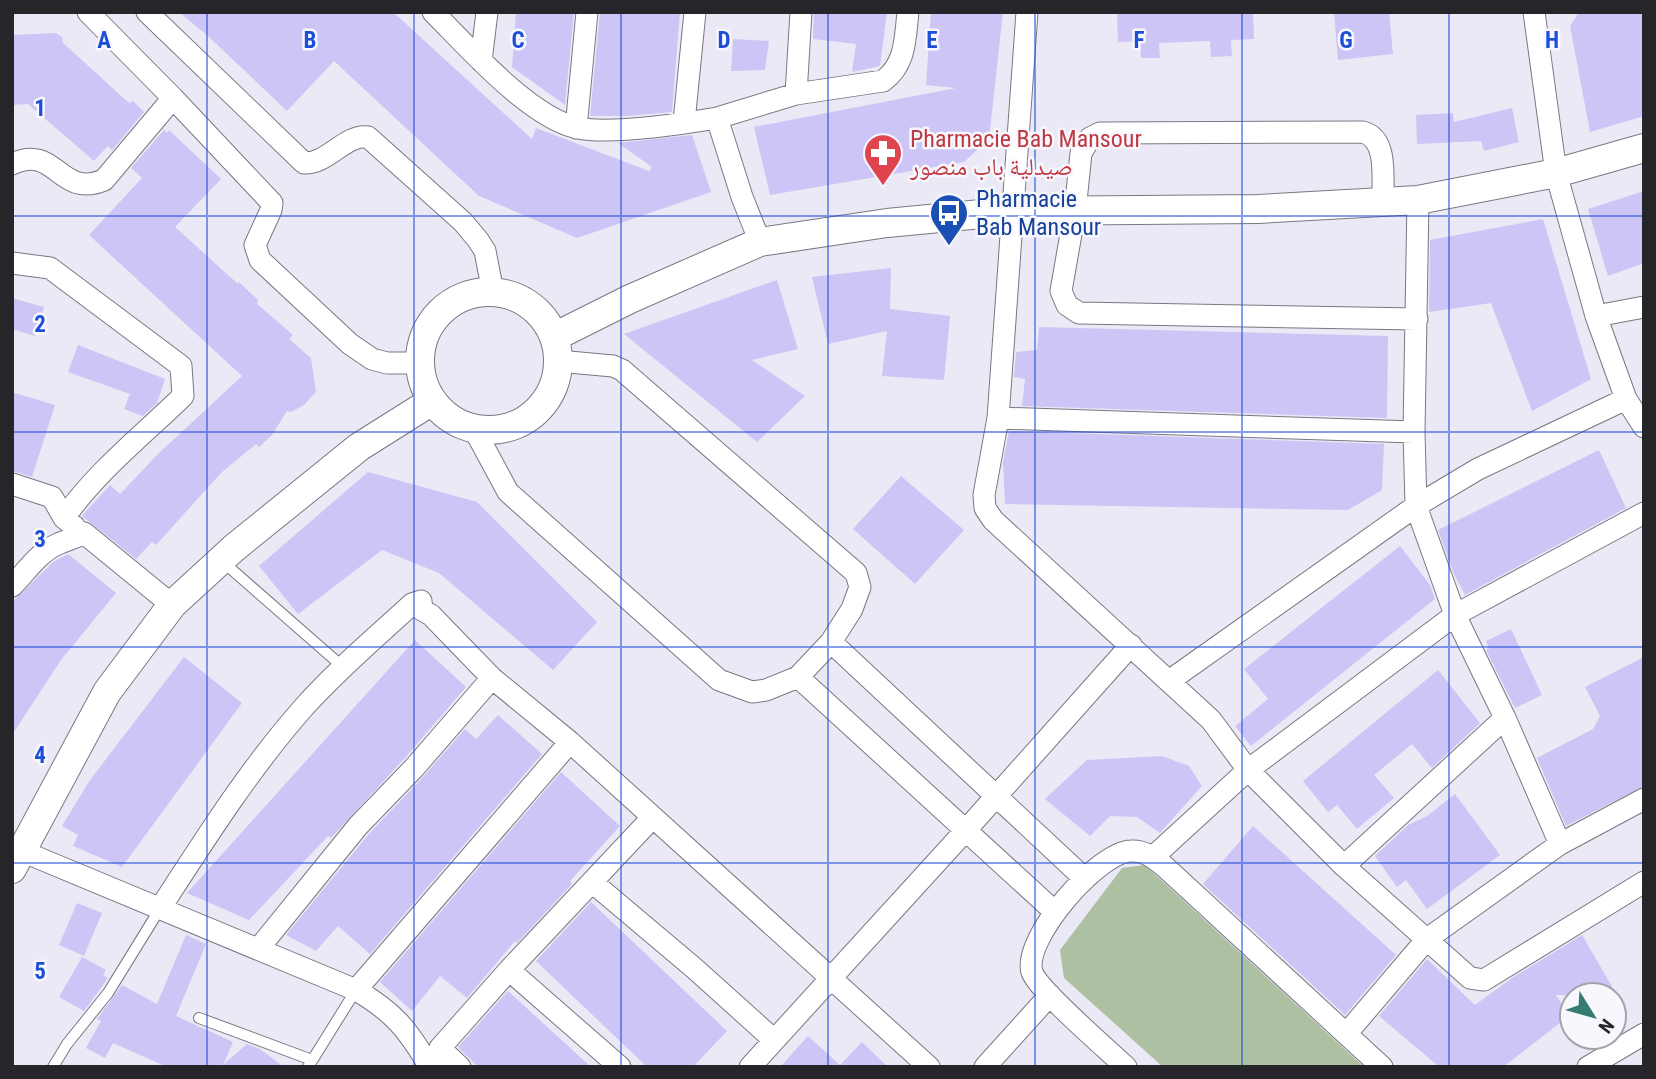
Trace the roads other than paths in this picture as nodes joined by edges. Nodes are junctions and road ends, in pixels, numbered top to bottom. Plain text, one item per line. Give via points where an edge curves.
1 (88, 12) edge
2 (147, 12) edge
3 (433, 12) edge
4 (487, 12) edge
5 (587, 12) edge
6 (695, 12) edge
7 (801, 12) edge
8 (908, 12) edge
9 (1027, 12) edge
10 (1534, 12) edge
11 (481, 61) junction
12 (796, 94) junction
13 (173, 98) junction
14 (717, 118) junction
15 (684, 122) junction
16 (576, 128) junction
17 (1644, 148) edge
18 (12, 164) edge
19 (1556, 173) junction
20 (1418, 200) junction
21 (1383, 203) junction
22 (1013, 211) junction
23 (1075, 211) junction
24 (760, 242) junction
25 (12, 263) edge
26 (493, 292) junction
27 (1644, 307) edge
28 (1596, 316) junction
29 (1417, 319) junction
30 (556, 349) junction
31 (420, 363) junction
32 (1626, 399) junction
33 (432, 401) junction
34 (998, 418) junction
35 (1644, 427) edge
36 (474, 429) junction
37 (1414, 432) junction
38 (12, 484) edge
39 (1416, 506) junction
40 (1644, 513) edge
41 (65, 518) junction
42 (84, 533) junction
43 (222, 561) junction
44 (12, 586) edge
45 (172, 605) junction
46 (1455, 615) junction
47 (831, 642) junction
48 (1130, 645) junction
49 (342, 667) junction
50 (492, 677) junction
51 (798, 677) junction
52 (1170, 681) junction
53 (1505, 718) junction
54 (570, 742) junction
55 (1248, 770) junction
56 (996, 796) junction
57 (1644, 799) edge
58 (652, 818) junction
59 (967, 830) junction
60 (1560, 844) junction
61 (15, 855) edge
62 (1153, 857) junction
63 (1344, 866) junction
64 (1085, 879) junction
65 (592, 881) junction
66 (1644, 882) edge
67 (160, 907) junction
68 (1055, 912) junction
69 (1427, 939) junction
70 (259, 948) junction
71 (509, 970) junction
72 (831, 979) junction
73 (356, 990) junction
74 (1050, 995) junction
75 (199, 1018) dead end
76 (1347, 1033) junction
77 (1644, 1034) edge
78 (774, 1040) junction
79 (436, 1061) edge
80 (310, 1063) edge
81 (917, 1063) edge
82 (53, 1067) edge
83 (460, 1067) edge
84 (620, 1067) edge
85 (750, 1067) edge
86 (985, 1067) edge
87 (1126, 1067) edge
88 (1382, 1067) edge
89 (1588, 1067) edge

1 - 13 street
2 - 26 street via 304,163 318,162 354,139 368,137 478,240 485,251
3 - 11 street
4 - 11 street
5 - 16 street
6 - 15 street
7 - 12 street
8 - 12 street via 902,58 893,74 883,81
9 - 22 street
10 - 19 street
11 - 16 street via 544,113
12 - 14 street
13 - 18 street via 103,180 86,185 69,181 44,161 30,158
13 - 31 street via 272,203 255,245 260,260 372,359
14 - 15 street
14 - 24 street
15 - 16 street
17 - 19 street
19 - 20 street
19 - 28 street
20 - 21 street
20 - 29 street
21 - 23 street
21 - 23 street via 1381,149 1376,139 1363,132 1100,133 1090,138 1081,153
22 - 23 street
22 - 24 street
22 - 34 street
23 - 29 street via 1061,291 1067,305 1079,313
24 - 30 street via 630,299
25 - 41 street via 50,268 181,366 183,396 107,468
26 - 30 street via 513,296 546,320
26 - 31 street via 471,295 434,320
27 - 28 street
28 - 32 street
29 - 37 street
30 - 36 street via 555,381 532,415 514,426
30 - 47 street via 622,370 856,573 860,587
31 - 33 street
32 - 35 street
32 - 39 street via 1478,469
33 - 36 street via 444,414
33 - 43 street via 359,447
34 - 37 street
34 - 48 street via 985,508 992,520
36 - 51 street via 508,492 719,680 752,692
37 - 39 street
38 - 41 street via 52,497
39 - 46 street
39 - 52 street
40 - 46 street
41 - 42 street
42 - 44 street via 42,555
42 - 45 street
43 - 45 street
43 - 49 lane
45 - 61 street via 107,692
46 - 53 street
46 - 55 street
47 - 51 street
47 - 56 street
48 - 52 street
48 - 56 street
49 - 50 street via 421,601 422,610
49 - 67 street via 270,749
50 - 54 street
50 - 70 street via 358,826
51 - 59 street
52 - 55 street via 1211,720
53 - 60 street
53 - 63 street
54 - 58 street
54 - 73 street
55 - 62 street
55 - 63 street
56 - 59 street
56 - 64 street
57 - 60 street
58 - 65 street
58 - 72 street
59 - 68 street
59 - 72 street
60 - 69 street
61 - 67 street
62 - 64 street via 1129,850 1116,854
62 - 76 street
63 - 69 street
64 - 68 street
65 - 71 street
65 - 78 street
66 - 69 street via 1484,981 1470,978
67 - 70 street
67 - 82 lane via 108,993
68 - 74 street via 1035,945 1031,964 1033,975
69 - 76 street
70 - 73 street
71 - 79 street
71 - 84 street
72 - 78 street
72 - 81 street
73 - 79 street via 396,1018
73 - 80 lane
74 - 86 street
74 - 87 street
75 - 80 lane
76 - 88 street
77 - 89 street
78 - 85 street
79 - 83 street

